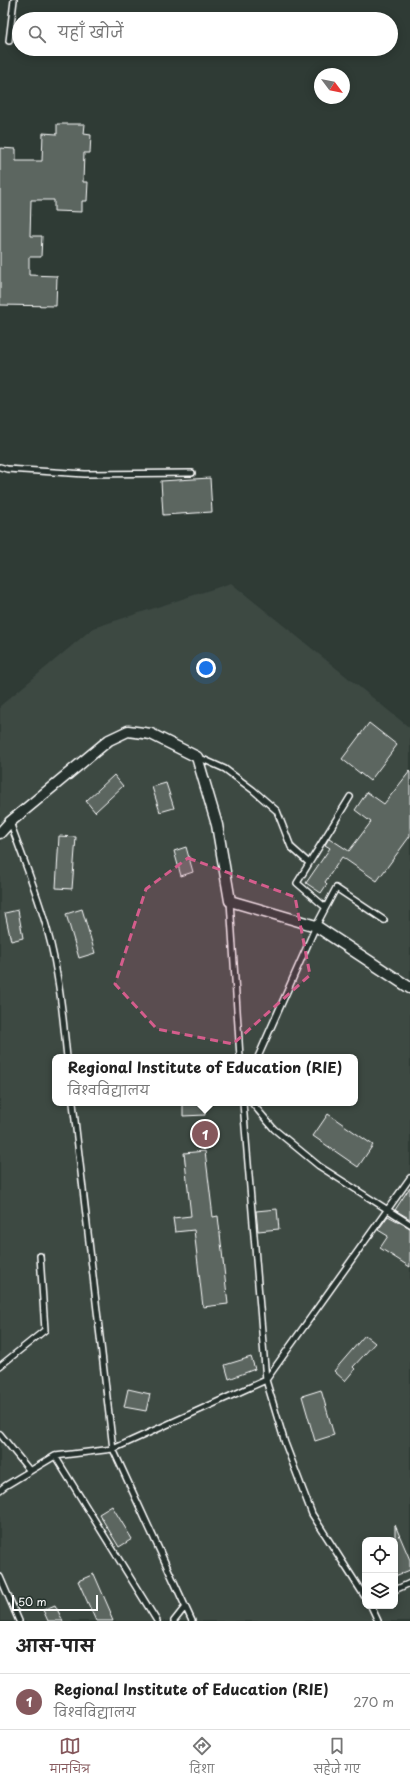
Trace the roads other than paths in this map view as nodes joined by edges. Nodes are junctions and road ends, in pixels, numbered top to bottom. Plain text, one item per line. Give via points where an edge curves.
1 (14, 0) edge
2 (13, 12) edge
3 (12, 16) edge
4 (9, 41) dead end
5 (0, 467) edge
6 (192, 473) dead end
7 (197, 757) junction
8 (350, 797) dead end
9 (10, 822) junction
10 (0, 833) edge
11 (308, 863) junction
12 (230, 901) junction
13 (325, 907) junction
14 (384, 920) dead end
15 (316, 926) junction
16 (410, 988) edge
17 (67, 1054) edge
18 (240, 1054) edge
19 (259, 1054) edge
20 (72, 1106) edge
21 (243, 1106) edge
22 (255, 1106) edge
23 (410, 1178) edge
24 (387, 1211) junction
25 (410, 1224) edge
26 (40, 1256) dead end
27 (1, 1364) edge
28 (266, 1380) junction
29 (0, 1434) edge
30 (113, 1448) junction
31 (55, 1456) junction
32 (30, 1471) junction
33 (0, 1490) edge
34 (0, 1576) edge
35 (410, 1583) edge
36 (398, 1589) edge
37 (362, 1592) edge
38 (185, 1607) junction
39 (372, 1609) edge
40 (19, 1621) edge
41 (158, 1621) edge
42 (174, 1621) edge
43 (192, 1621) edge
44 (378, 1621) edge

1 - 2 lane
3 - 4 lane
5 - 6 lane via 85,474
7 - 9 street via 151,734 128,731 109,740
7 - 11 lane via 225,769 254,790 277,812 291,847
7 - 12 street via 217,825
8 - 11 lane
9 - 10 street
9 - 17 lane via 34,887 47,932 57,974
11 - 13 lane via 297,883
12 - 15 street
12 - 18 lane
13 - 14 lane via 336,888
13 - 15 lane
15 - 16 street
15 - 19 lane
20 - 30 lane
21 - 28 lane
22 - 24 lane via 274,1129 319,1166
23 - 24 lane
24 - 25 lane
24 - 28 lane
26 - 27 lane via 45,1330
28 - 30 lane
28 - 37 lane via 285,1443 312,1514
29 - 32 lane
30 - 31 lane
30 - 38 lane
31 - 32 lane
31 - 41 lane
32 - 33 lane
34 - 40 lane
35 - 36 lane
38 - 42 lane
38 - 43 lane
39 - 44 lane

